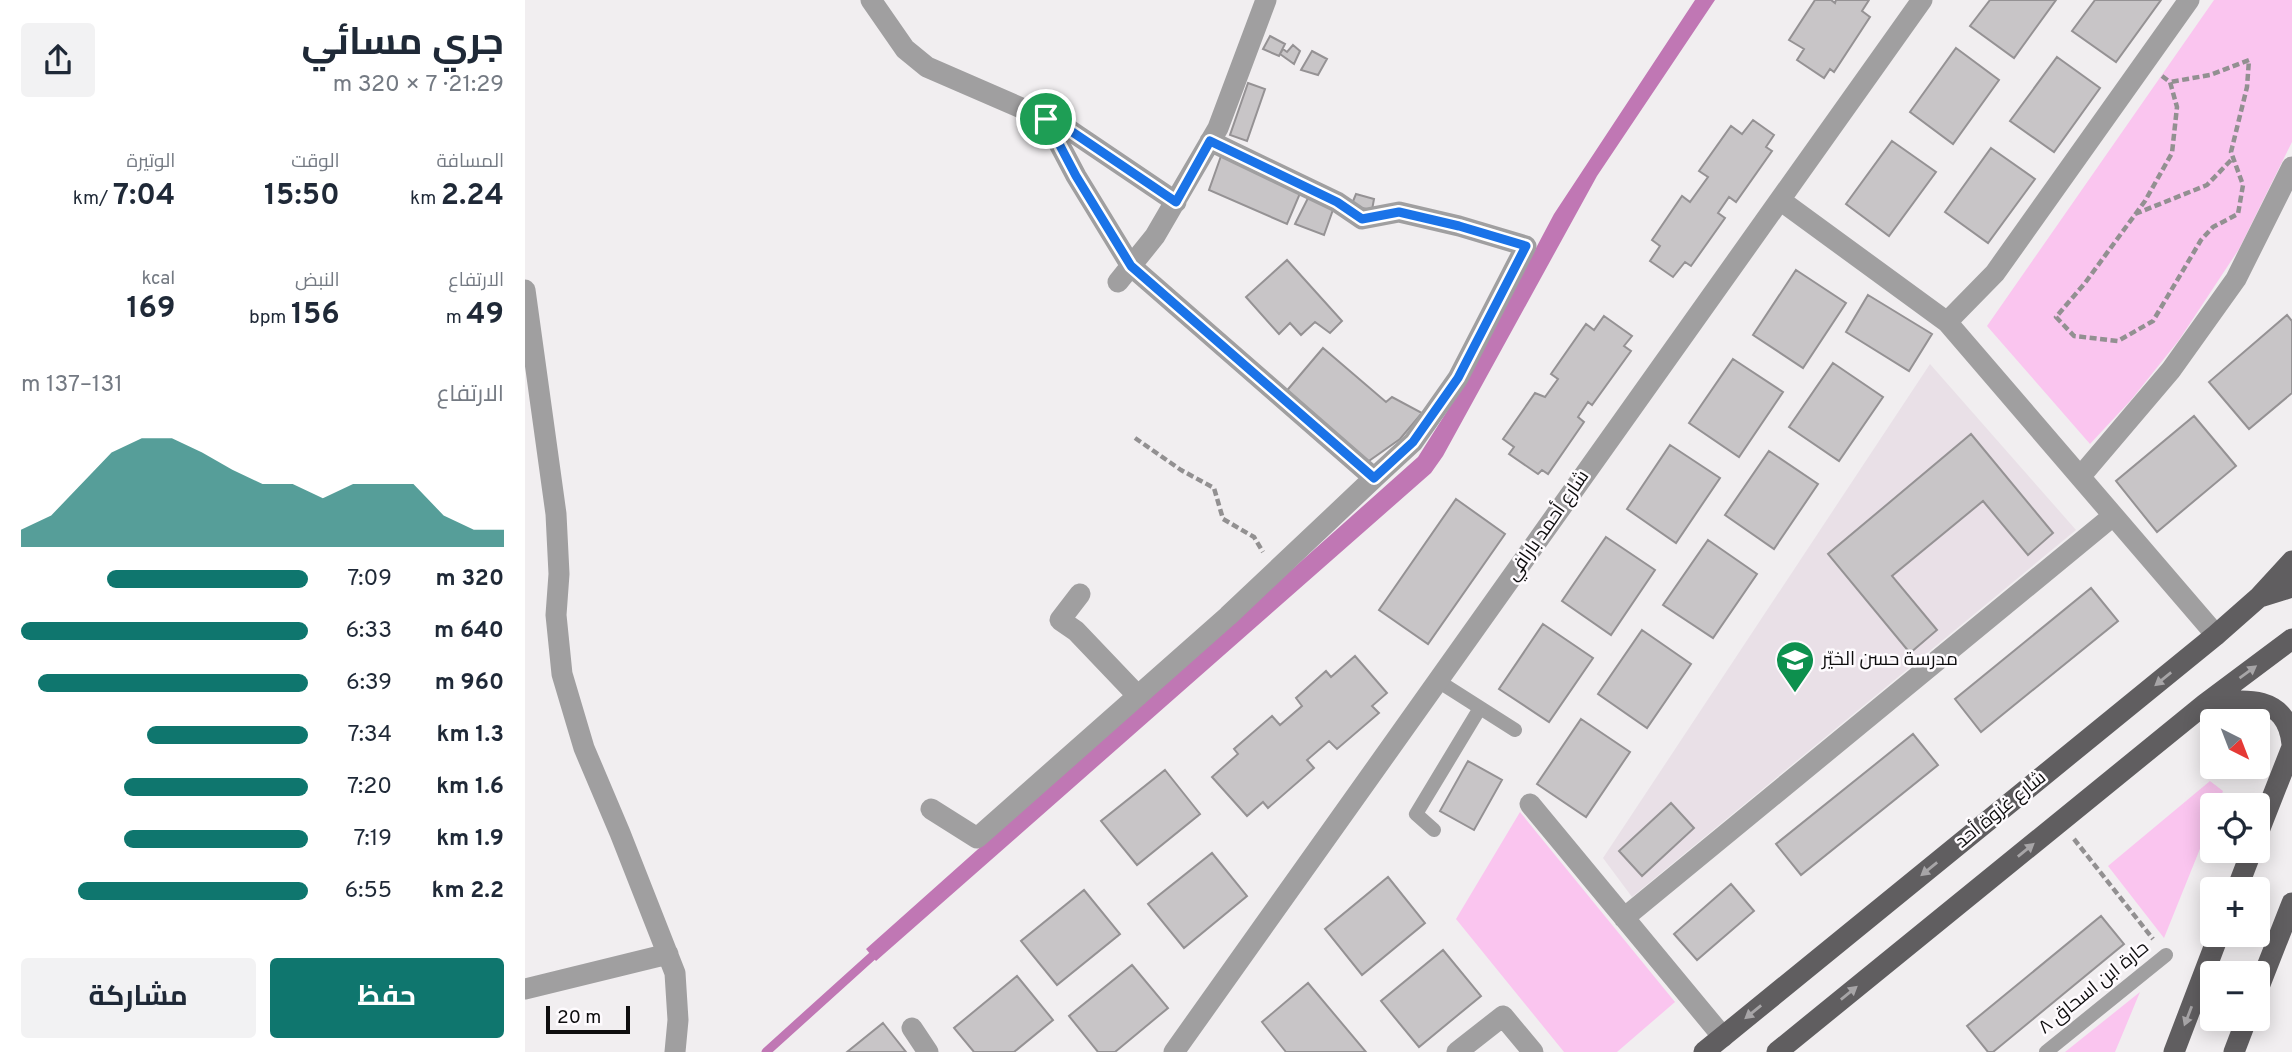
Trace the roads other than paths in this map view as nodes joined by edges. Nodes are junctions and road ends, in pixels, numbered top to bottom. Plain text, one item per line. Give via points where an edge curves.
1 (871, 0) edge
2 (1266, 0) edge
3 (1922, 0) edge
4 (2189, 0) edge
5 (1046, 119) junction
6 (1210, 141) junction
7 (2292, 167) edge
8 (1780, 200) junction
9 (1176, 202) junction
10 (1124, 274) junction
11 (525, 290) edge
12 (1947, 322) junction
13 (2080, 477) junction
14 (1374, 478) junction
15 (2113, 516) junction
16 (2292, 561) edge
17 (2292, 587) edge
18 (1080, 594) dead end
19 (2258, 598) junction
20 (2216, 635) junction
21 (2292, 639) edge
22 (1438, 681) junction
23 (1138, 696) junction
24 (2205, 704) junction
25 (1480, 708) junction
26 (1515, 730) dead end
27 (2292, 745) edge
28 (2270, 802) edge
29 (1530, 804) dead end
30 (931, 809) dead end
31 (1434, 830) dead end
32 (2292, 903) edge
33 (1624, 918) junction
34 (2214, 947) edge
35 (668, 954) junction
36 (2166, 955) road end
37 (2269, 961) edge
38 (525, 989) edge
39 (912, 1028) dead end
40 (2242, 1031) edge
41 (1723, 1037) junction
42 (675, 1052) edge
43 (928, 1052) edge
44 (1174, 1052) edge
45 (1457, 1052) edge
46 (1533, 1052) edge
47 (1704, 1052) edge
48 (1777, 1052) edge
49 (2046, 1052) edge
50 (2174, 1052) edge
51 (2234, 1052) edge

1 - 5 street via 905,49 927,67
2 - 6 street
3 - 8 street, شارع أحمد بارافي
4 - 12 street via 1995,273
5 - 9 street
5 - 10 street
6 - 9 street
6 - 14 street via 1337,202 1362,219 1399,212 1526,246 1458,378 1413,442
7 - 13 street via 2236,279 2171,370
8 - 12 street
8 - 22 street, شارع أحمد بارافي
9 - 10 street
10 - 14 street
11 - 35 street via 556,514 556,615 562,674 584,748
12 - 13 street
13 - 15 street
14 - 23 street
15 - 20 street
15 - 33 street
16 - 19 main road, شارع غزوة أحد
17 - 19 main road
18 - 23 street via 1060,620
19 - 20 main road, شارع غزوة أحد
20 -> 41 main road, شارع غزوة أحد
24 -> 21 main road
22 - 25 lane
22 - 44 street, شارع أحمد بارافي
23 - 30 street via 977,838
24 - 27 main road via 2250,700 2266,704 2290,729
48 -> 24 main road
25 - 26 lane
25 - 31 lane via 1416,814
27 - 28 main road
29 - 33 street
32 - 37 main road
33 - 41 street
34 -> 50 main road
35 - 38 street
35 - 42 street via 675,973
36 - 49 lane, حارة ابن اسحاق ٨
39 - 43 street
40 - 51 main road
41 - 47 main road, شارع غزوة أحد
45 - 46 street via 1503,1016

